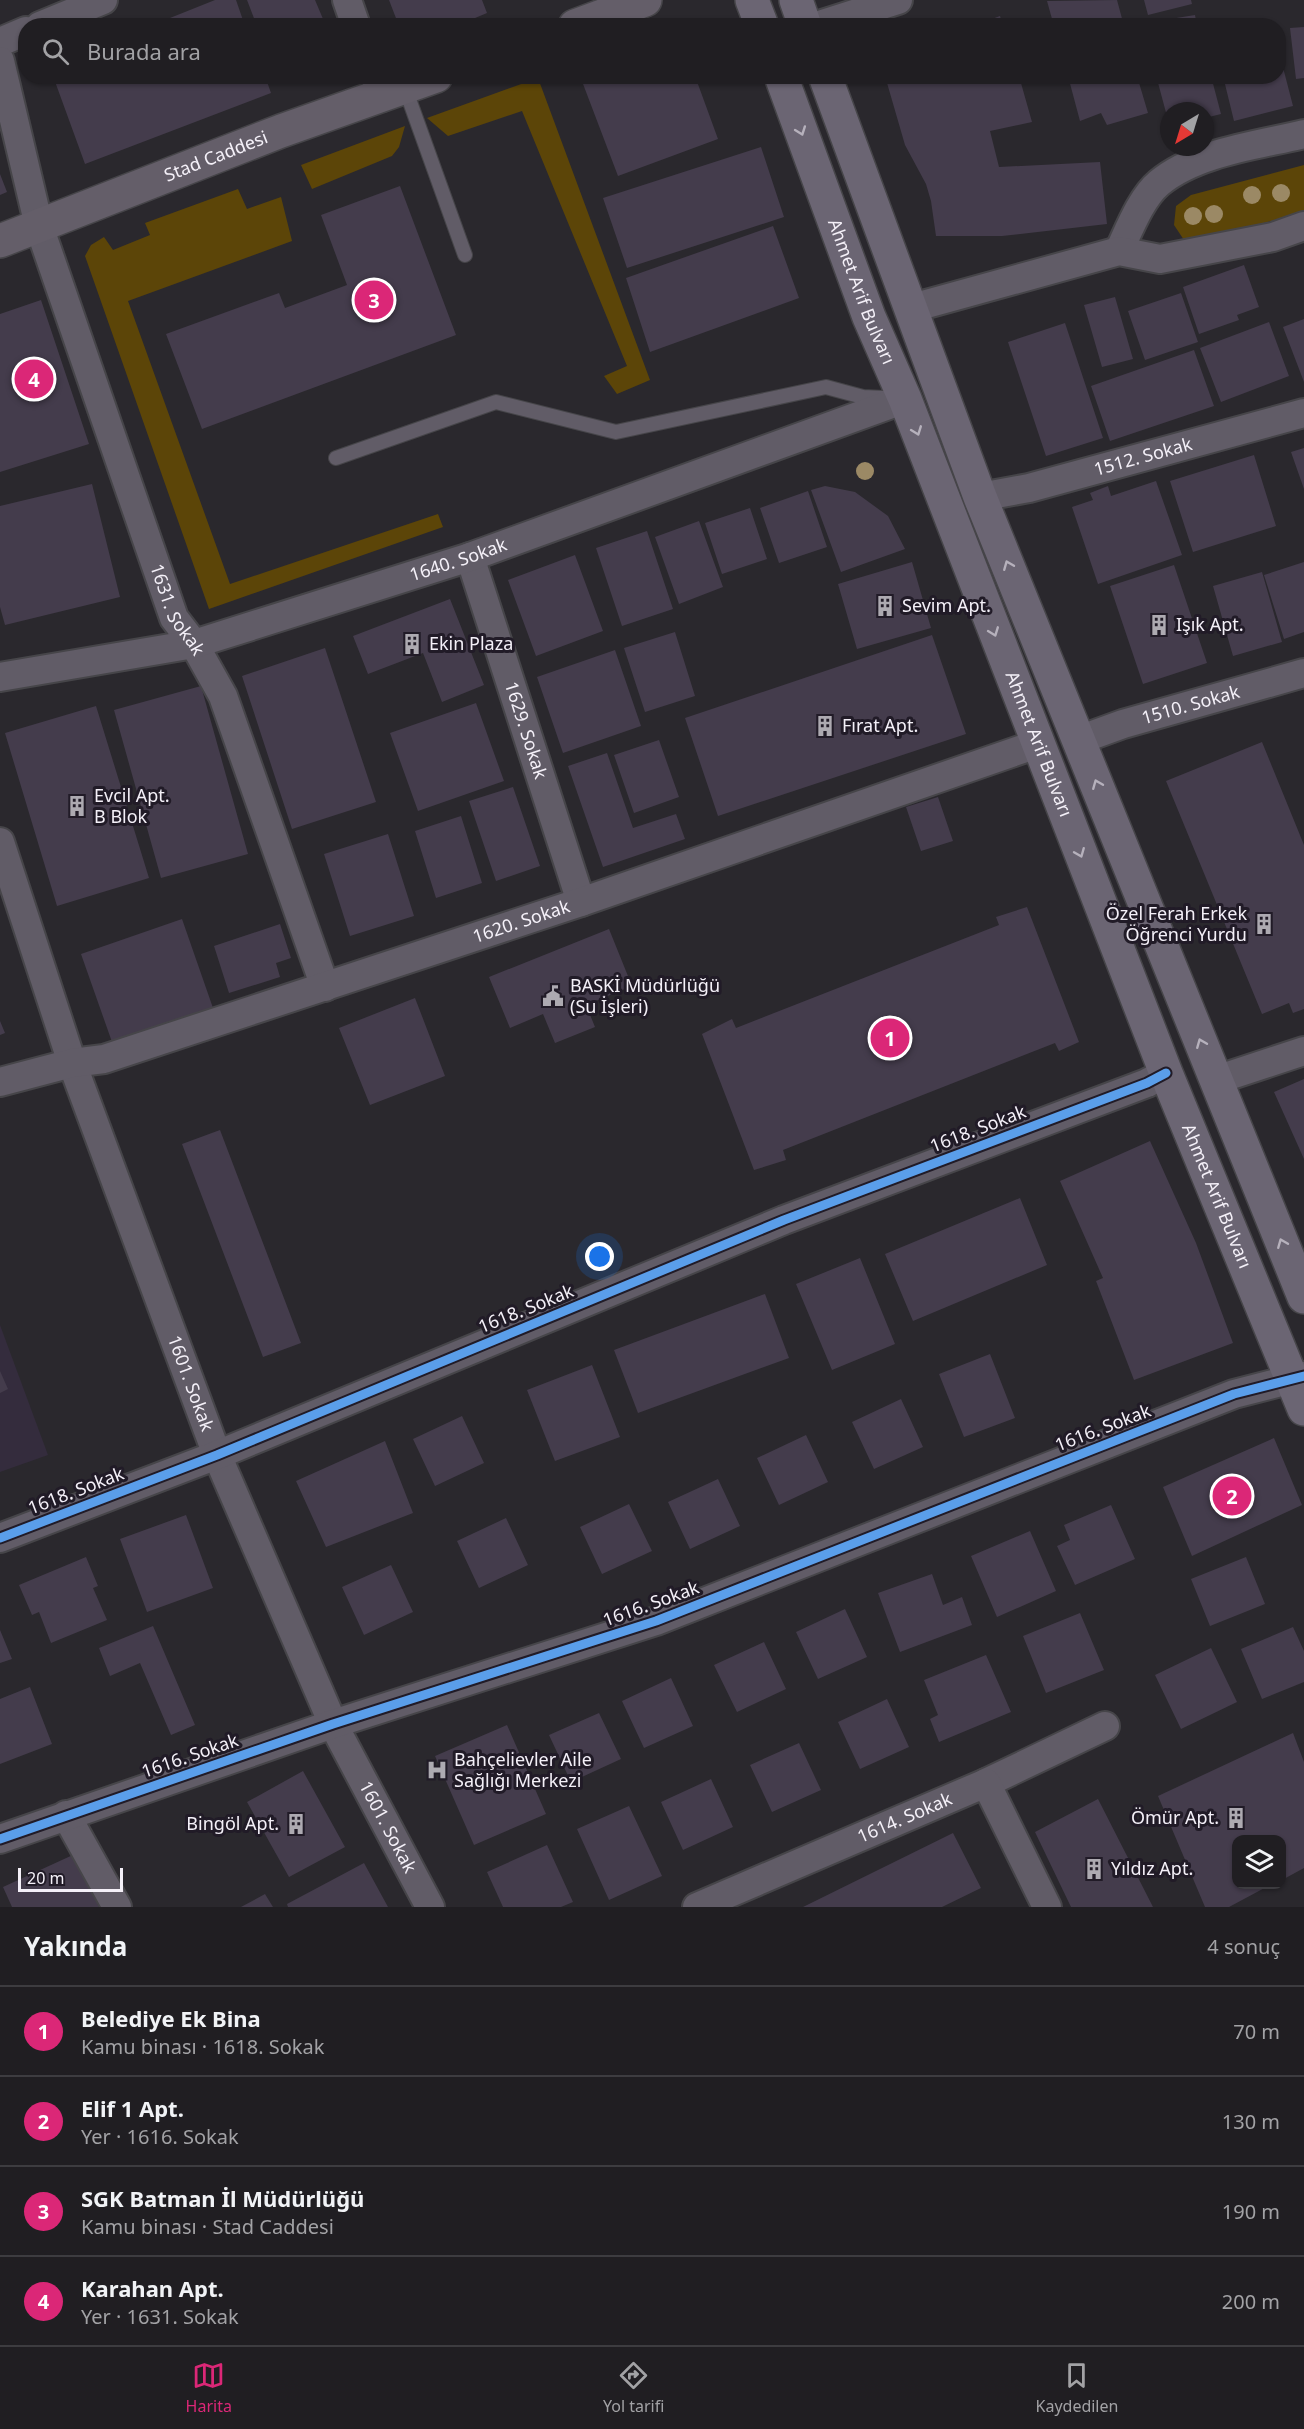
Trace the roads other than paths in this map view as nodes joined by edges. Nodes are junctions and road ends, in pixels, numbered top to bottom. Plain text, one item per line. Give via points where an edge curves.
1 (103, 0) edge
2 (347, 0) edge
3 (645, 0) edge
4 (752, 0) edge
5 (796, 0) edge
6 (898, 0) edge
7 (59, 18) edge
8 (353, 18) edge
9 (597, 18) edge
10 (759, 18) edge
11 (802, 18) edge
12 (841, 18) edge
13 (18, 34) edge
14 (0, 42) edge
15 (0, 61) edge
16 (784, 84) edge
17 (828, 84) edge
18 (387, 87) edge
19 (1304, 134) edge
20 (39, 225) junction
21 (1304, 226) edge
22 (0, 241) edge
23 (1119, 251) junction
24 (465, 255) dead end
25 (912, 308) junction
26 (904, 399) junction
27 (1304, 413) edge
28 (336, 458) dead end
29 (980, 497) junction
30 (470, 557) junction
31 (194, 644) junction
32 (1304, 673) edge
33 (0, 677) edge
34 (1079, 740) junction
35 (1037, 744) junction
36 (0, 842) edge
37 (581, 902) junction
38 (325, 987) junction
39 (1304, 1051) edge
40 (72, 1063) junction
41 (1166, 1073) junction
42 (1216, 1080) junction
43 (0, 1082) edge
44 (1304, 1297) edge
45 (1298, 1378) edge
46 (1304, 1409) edge
47 (217, 1455) junction
48 (0, 1538) edge
49 (333, 1724) junction
50 (1105, 1726) dead end
51 (986, 1783) junction
52 (66, 1815) junction
53 (0, 1839) edge
54 (117, 1907) edge
55 (430, 1907) edge
56 (697, 1907) edge
57 (1047, 1907) edge

1 - 7 street
2 - 8 street
3 - 9 street
4 - 10 main road
5 - 11 main road
6 - 12 street
13 - 14 street
15 - 20 street, 1631. Sokak
16 -> 26 main road, Ahmet Arif Bulvarı via 869,317
17 - 25 main road
18 - 20 street, Stad Caddesi
18 - 24 lane
19 - 23 street via 1198,160 1158,183
20 - 22 street, Stad Caddesi
20 - 31 street, 1631. Sokak via 174,618
21 - 23 street via 1273,237 1160,259
23 - 25 street
25 - 29 main road
26 - 28 lane via 863,397 826,387 616,432 496,402
26 - 30 street, 1640. Sokak
26 -> 35 main road, Ahmet Arif Bulvarı
27 - 29 street, 1512. Sokak via 1029,488
34 -> 29 main road
30 - 31 street, 1640. Sokak
30 - 37 street, 1629. Sokak
31 - 33 street, 1640. Sokak
31 - 38 street, 1631. Sokak via 223,696
32 - 34 street, 1510. Sokak
42 -> 34 main road
35 - 37 street, 1620. Sokak
35 -> 41 main road, Ahmet Arif Bulvarı
36 - 40 street, 1601. Sokak
37 - 38 street, 1620. Sokak
38 - 40 street, 1620. Sokak via 104,1059
39 - 42 street
40 - 43 street, 1620. Sokak
40 - 47 street, 1601. Sokak
41 - 45 main road, Ahmet Arif Bulvarı
41 - 47 street, 1618. Sokak via 784,1220
44 -> 42 main road
45 - 46 main road, Ahmet Arif Bulvarı
45 - 49 street, 1616. Sokak via 1234,1394 656,1621
47 - 48 street, 1618. Sokak
47 - 49 street, 1601. Sokak
49 - 52 street, 1616. Sokak
49 - 55 street, 1601. Sokak
50 - 51 street, 1614. Sokak
51 - 56 street, 1614. Sokak
51 - 57 street
52 - 53 street, 1616. Sokak
52 - 54 street

